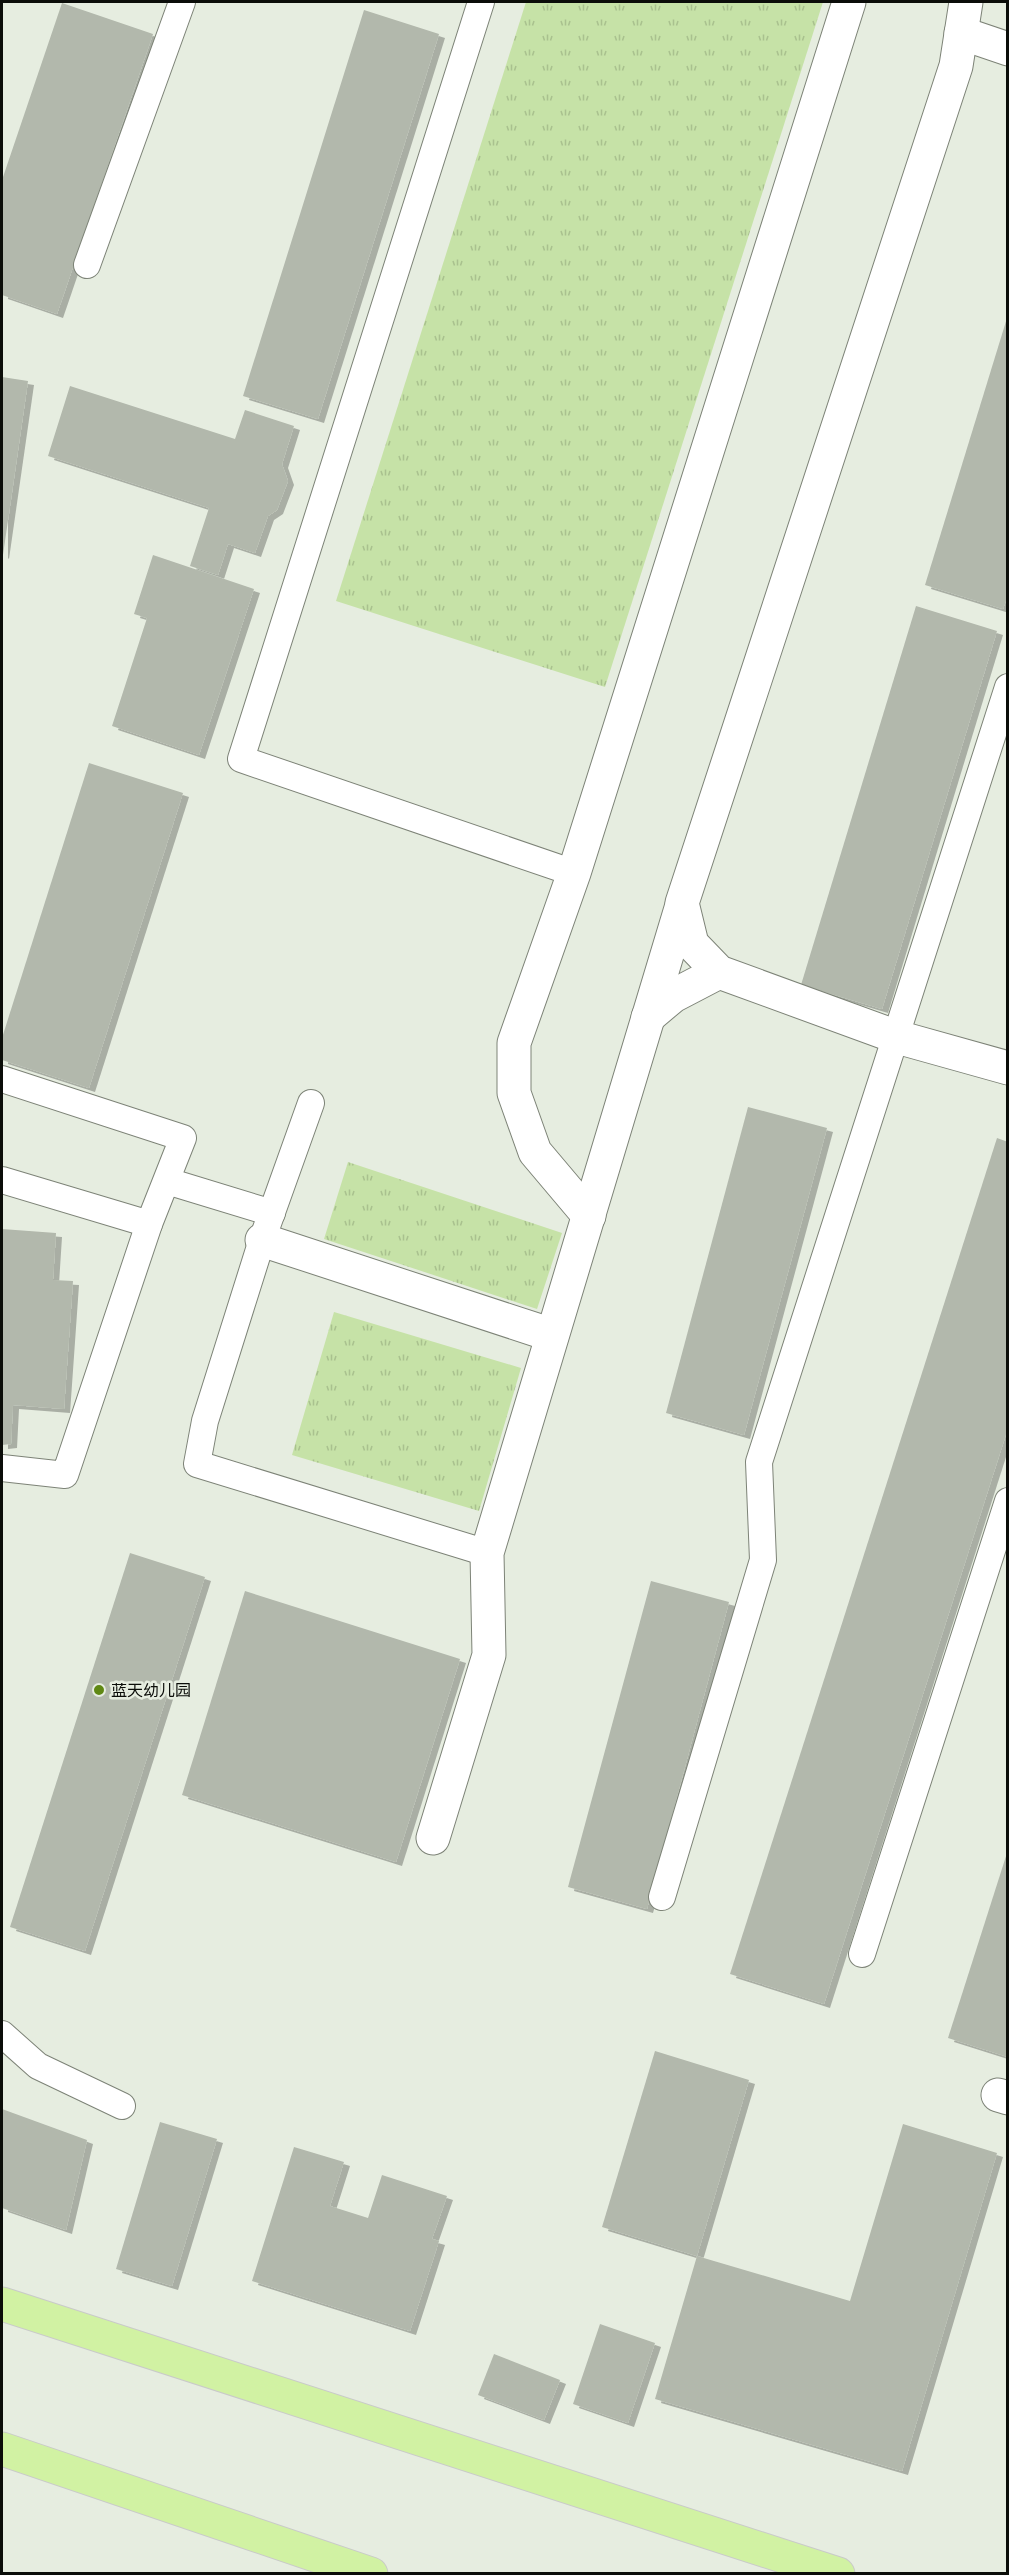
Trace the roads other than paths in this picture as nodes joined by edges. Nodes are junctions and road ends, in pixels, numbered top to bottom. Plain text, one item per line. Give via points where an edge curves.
1 (182, 2) edge
2 (482, 2) edge
3 (849, 2) edge
4 (963, 17) edge
5 (1008, 49) edge
6 (87, 265) dead end
7 (1008, 687) edge
8 (574, 873) junction
9 (682, 903) junction
10 (718, 972) junction
11 (648, 1017) junction
12 (897, 1036) junction
13 (1008, 1068) edge
14 (2, 1079) edge
15 (311, 1103) dead end
16 (2, 1180) edge
17 (167, 1181) junction
18 (589, 1216) junction
19 (149, 1224) junction
20 (267, 1227) junction
21 (552, 1335) junction
22 (2, 1468) edge
23 (1008, 1501) edge
24 (487, 1553) junction
25 (433, 1838) dead end
26 (662, 1897) dead end
27 (862, 1954) dead end
28 (2, 2034) edge
29 (122, 2106) dead end
30 (2, 2304) edge
31 (2, 2449) edge
32 (371, 2574) edge
33 (838, 2574) edge

1 - 6 lane
2 - 8 lane via 242,759
3 - 8 street
4 - 5 street
4 - 9 street via 957,66
7 - 12 lane
8 - 18 street via 514,1043 513,1093 535,1152
9 - 10 street via 692,944
9 - 11 street
10 - 11 street via 673,996
10 - 12 street
11 - 18 street
12 - 13 street
12 - 26 lane via 759,1462 763,1560
14 - 17 lane via 183,1138
15 - 20 lane
16 - 19 lane
17 - 19 lane
17 - 20 lane
18 - 21 street
19 - 22 lane via 65,1475
20 - 21 street
20 - 24 lane via 205,1421 197,1464
21 - 24 street
23 - 27 lane
24 - 25 street via 489,1655
28 - 29 lane via 38,2066
30 - 33 main road
31 - 32 main road

